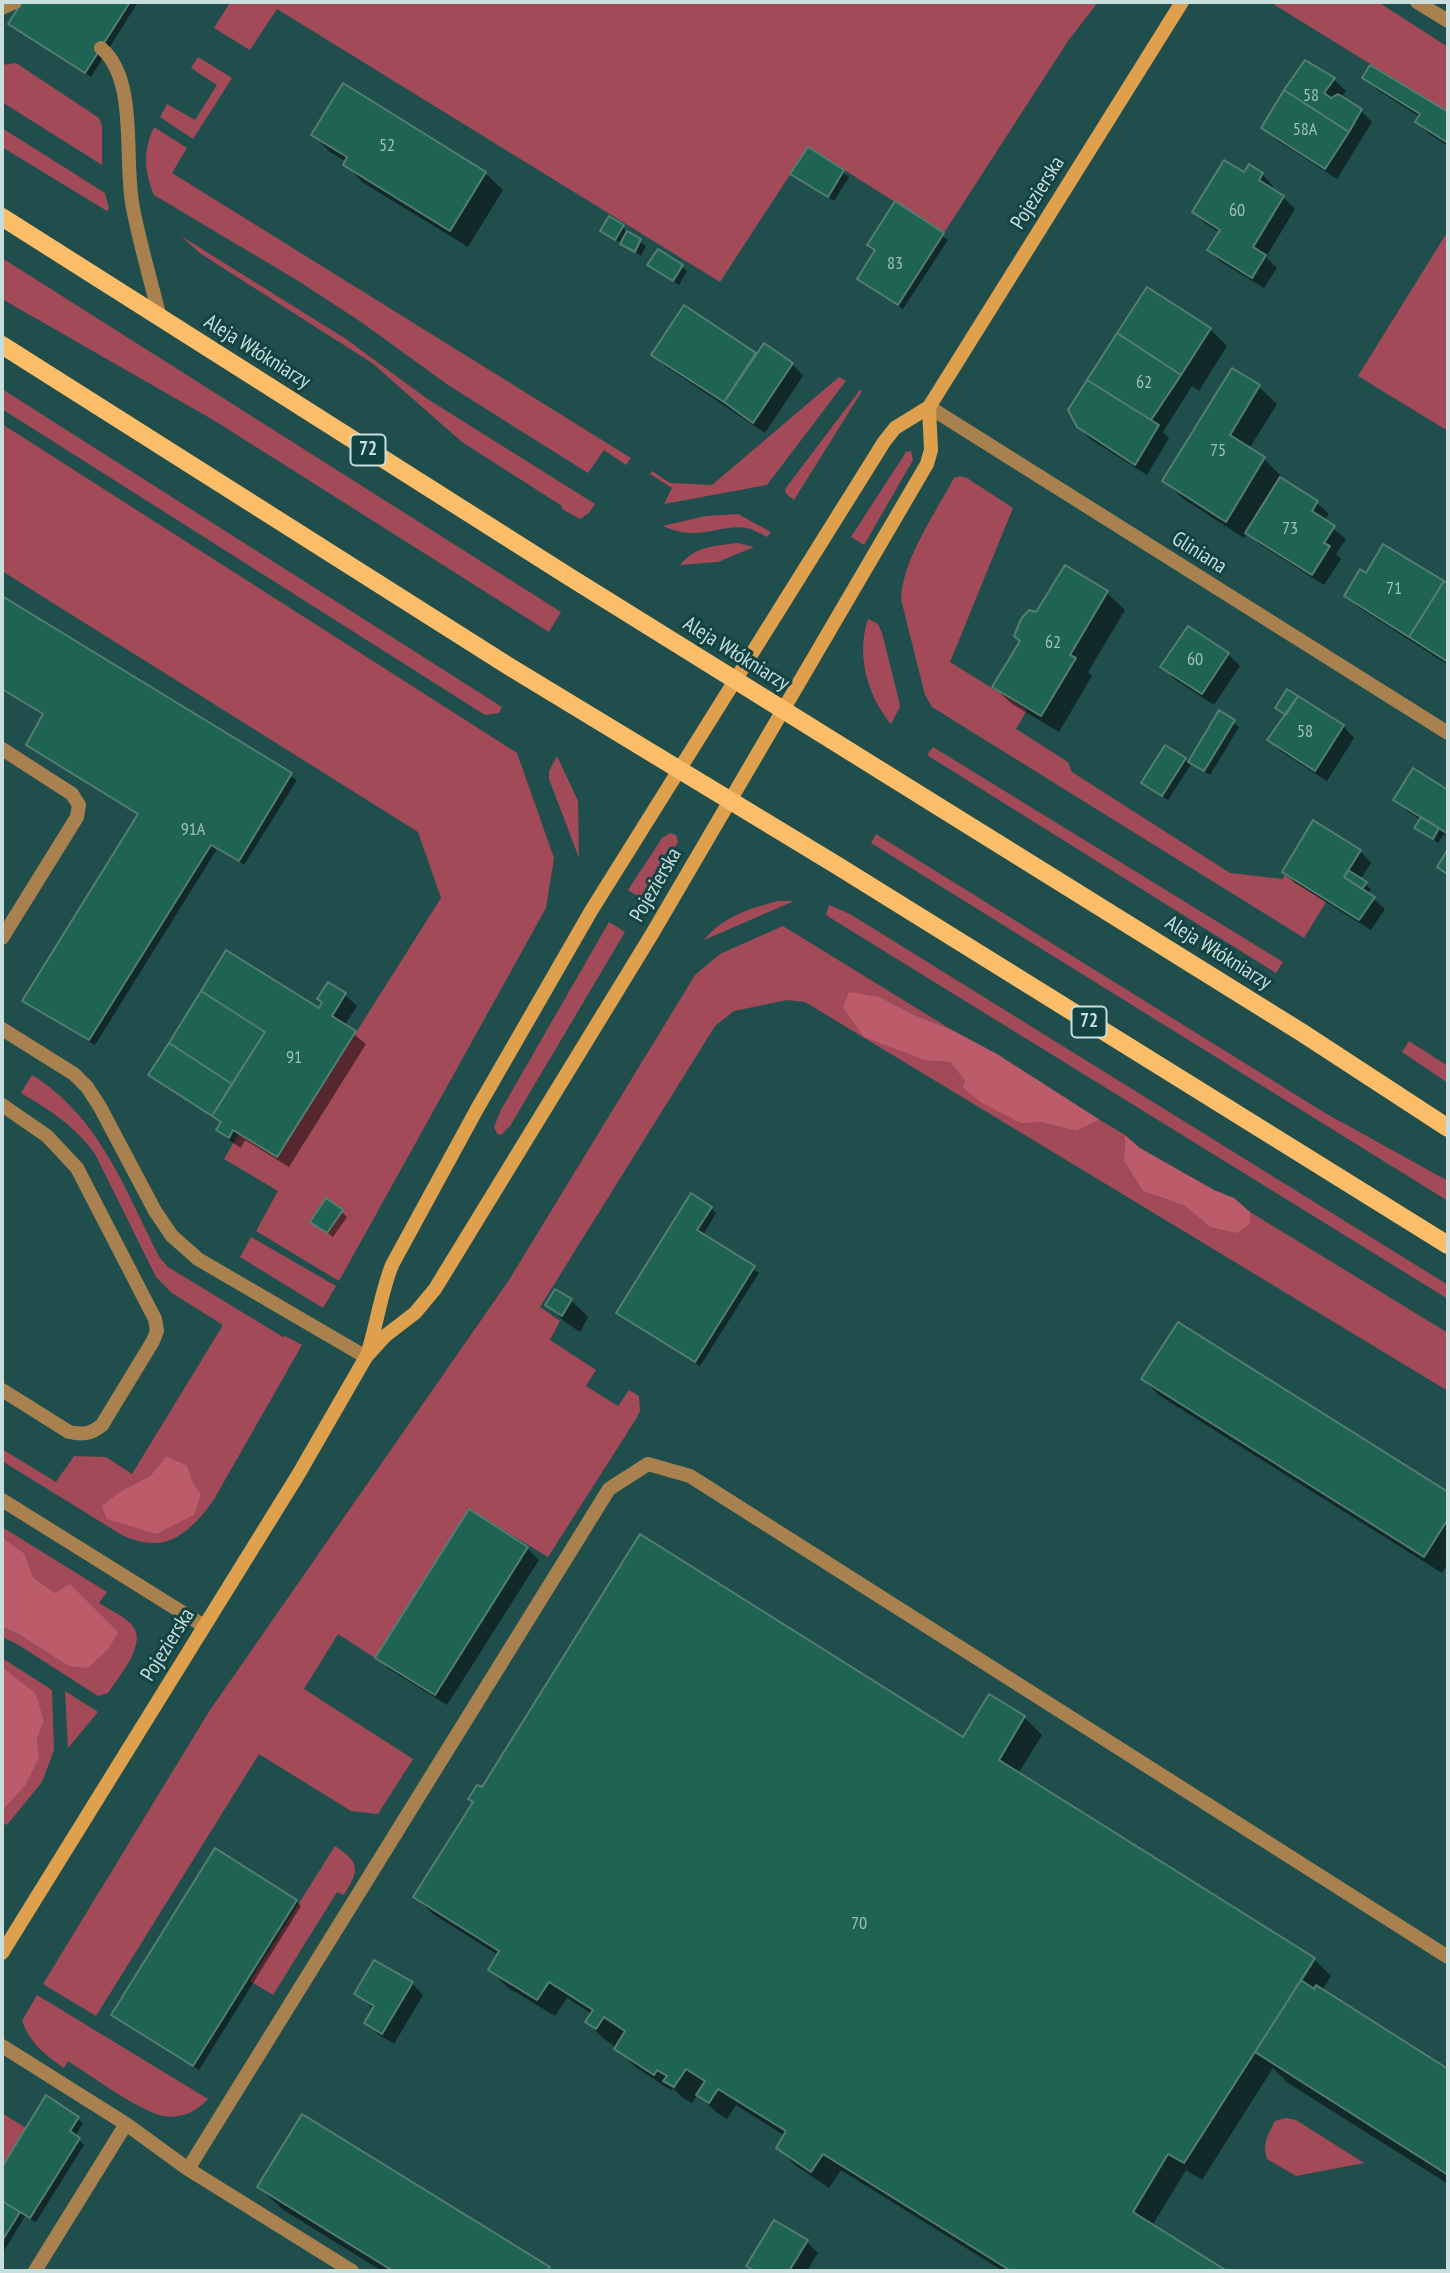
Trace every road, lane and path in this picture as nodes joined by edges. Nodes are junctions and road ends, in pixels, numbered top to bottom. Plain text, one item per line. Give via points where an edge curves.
1 (15, 2) edge
2 (1182, 2) edge
3 (1417, 2) edge
4 (2, 8) edge
5 (1448, 21) edge
6 (100, 48) dead end
7 (2, 217) edge
8 (160, 318) junction
9 (2, 345) edge
10 (929, 407) junction
11 (735, 681) junction
12 (784, 710) junction
13 (1448, 733) edge
14 (2, 749) edge
15 (678, 769) junction
16 (730, 800) junction
17 (2, 938) edge
18 (2, 1029) edge
19 (2, 1105) edge
20 (1448, 1128) edge
21 (1448, 1245) edge
22 (366, 1357) junction
23 (2, 1390) edge
24 (2, 1500) edge
25 (204, 1626) junction
26 (2, 1953) edge
27 (1448, 1957) edge
28 (2, 2046) edge
29 (126, 2124) junction
30 (188, 2169) junction
31 (35, 2271) edge
32 (352, 2271) edge

1 - 4 street
2 - 10 street, Pojezierska
3 - 5 street
6 - 8 street via 111,57 123,85 132,200
7 - 8 main road, Aleja Włókniarzy / 72
8 - 11 main road, Aleja Włókniarzy / 72
9 - 15 main road, 72
10 - 11 street, Pojezierska via 895,428 884,442
10 - 12 street, Pojezierska via 931,450 927,464
10 - 13 street, Gliniana
11 - 12 main road, Aleja Włókniarzy / 72
11 - 15 street, Pojezierska
12 - 16 street, Pojezierska
12 - 20 main road, Aleja Włókniarzy / 72
14 - 17 street via 72,794 79,805 77,817
15 - 16 main road, 72
15 - 22 street, Pojezierska via 584,923 392,1265
16 - 21 main road, 72
16 - 22 street, Pojezierska via 435,1289
18 - 22 street via 87,1087 172,1236 198,1259
19 - 23 street via 47,1136 77,1168 157,1331 102,1425 93,1432 69,1432
22 - 25 street, Pojezierska
24 - 25 street
25 - 26 street, Pojezierska
27 - 30 street via 690,1476 648,1464 609,1489
28 - 29 street
29 - 30 street
29 - 31 street
30 - 32 street

